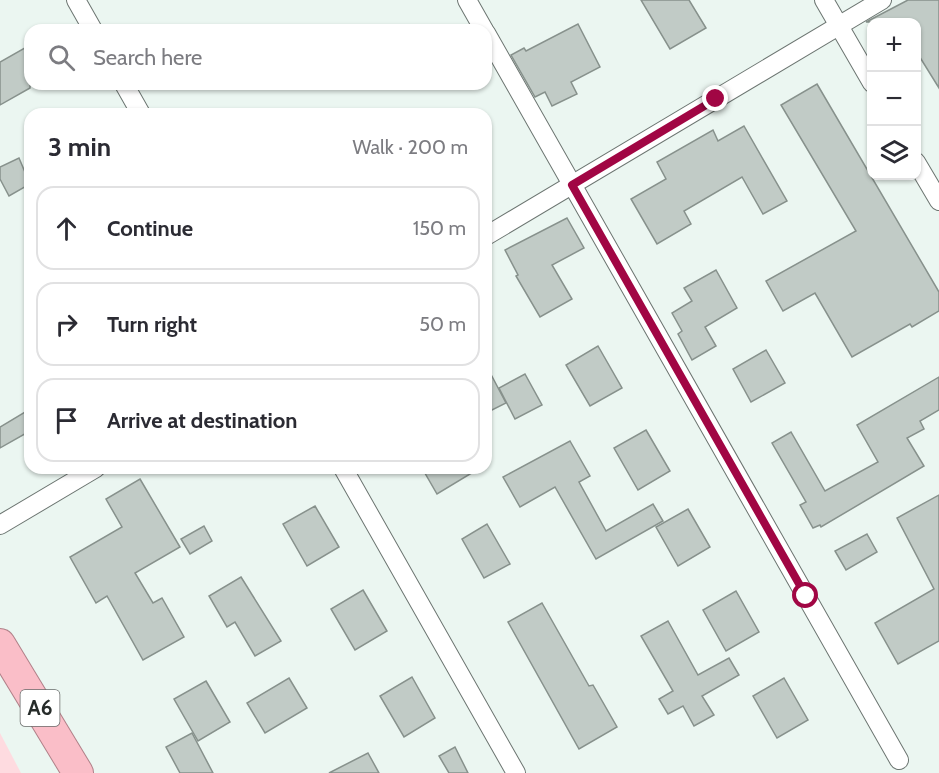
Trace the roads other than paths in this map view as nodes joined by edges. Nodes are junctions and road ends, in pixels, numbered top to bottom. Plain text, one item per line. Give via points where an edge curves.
1 (76, 0) edge
2 (467, 0) edge
3 (824, 0) edge
4 (882, 0) edge
5 (90, 24) edge
6 (480, 24) edge
7 (839, 26) junction
8 (492, 44) edge
9 (867, 74) edge
10 (127, 90) edge
11 (138, 108) edge
12 (921, 170) edge
13 (572, 185) junction
14 (939, 201) edge
15 (492, 232) edge
16 (86, 474) edge
17 (346, 474) edge
18 (0, 525) edge
19 (0, 644) edge
20 (899, 760) dead end
21 (78, 773) edge
22 (516, 773) edge

1 - 5 street
2 - 6 street
3 - 7 street
4 - 7 street
7 - 9 street
7 - 13 street
8 - 13 street
10 - 11 street
12 - 14 street
13 - 15 street
13 - 20 street
16 - 18 street
17 - 22 street
19 - 21 highway, A6

